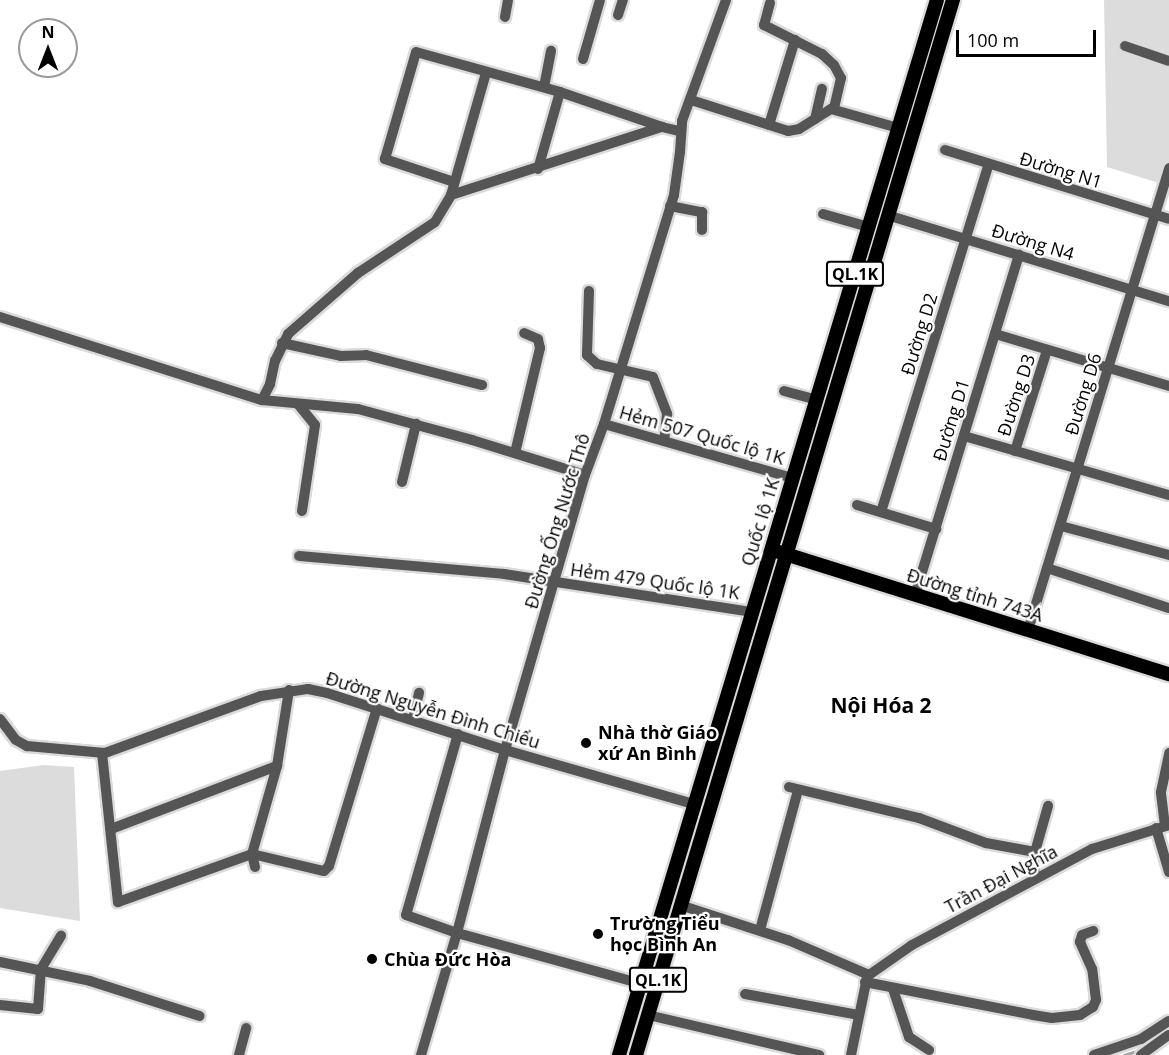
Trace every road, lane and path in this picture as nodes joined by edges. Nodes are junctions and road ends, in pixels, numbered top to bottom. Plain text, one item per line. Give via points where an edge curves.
1 (508, 0) edge
2 (600, 0) edge
3 (623, 0) edge
4 (726, 0) edge
5 (937, 0) edge
6 (953, 0) edge
7 (770, 3) dead end
8 (618, 15) dead end
9 (505, 16) dead end
10 (795, 40) junction
11 (1125, 46) dead end
12 (551, 51) dead end
13 (583, 59) dead end
14 (1169, 61) edge
15 (486, 73) junction
16 (544, 87) junction
17 (822, 89) dead end
18 (560, 92) junction
19 (691, 100) junction
20 (834, 109) junction
21 (815, 119) junction
22 (769, 125) junction
23 (662, 127) junction
24 (898, 128) junction
25 (680, 131) junction
26 (945, 150) dead end
27 (988, 165) junction
28 (1169, 168) edge
29 (538, 169) junction
30 (454, 182) junction
31 (451, 195) junction
32 (670, 206) junction
33 (823, 214) dead end
34 (887, 215) junction
35 (1155, 215) junction
36 (1169, 219) edge
37 (869, 227) junction
38 (702, 230) dead end
39 (966, 239) junction
40 (1019, 255) junction
41 (1132, 290) junction
42 (589, 291) dead end
43 (1169, 301) edge
44 (0, 317) edge
45 (524, 333) dead end
46 (995, 334) junction
47 (282, 343) junction
48 (1047, 350) junction
49 (621, 368) junction
50 (1108, 368) junction
51 (482, 385) dead end
52 (1169, 386) edge
53 (784, 391) dead end
54 (262, 400) junction
55 (817, 400) junction
56 (298, 404) junction
57 (416, 424) junction
58 (604, 424) junction
59 (964, 436) junction
60 (664, 441) junction
61 (1015, 451) junction
62 (515, 453) junction
63 (1078, 469) junction
64 (585, 475) junction
65 (792, 478) junction
66 (402, 482) dead end
67 (1169, 495) edge
68 (857, 505) dead end
69 (302, 511) dead end
70 (881, 512) junction
71 (1060, 526) junction
72 (936, 529) junction
73 (771, 549) junction
74 (787, 555) junction
75 (1169, 555) edge
76 (299, 556) dead end
77 (1047, 568) junction
78 (555, 583) junction
79 (915, 595) junction
80 (1169, 608) edge
81 (751, 612) junction
82 (1028, 630) junction
83 (1169, 674) edge
84 (289, 690) junction
85 (419, 693) dead end
86 (377, 708) junction
87 (0, 719) edge
88 (413, 719) junction
89 (458, 734) junction
90 (505, 750) junction
91 (102, 753) junction
92 (1169, 753) edge
93 (277, 766) junction
94 (693, 804) junction
95 (1048, 806) dead end
96 (709, 808) junction
97 (1163, 826) edge
98 (111, 829) junction
99 (1035, 852) junction
100 (252, 854) junction
101 (255, 867) dead end
102 (1169, 872) edge
103 (1034, 879) junction
104 (680, 905) junction
105 (760, 930) junction
106 (1093, 932) dead end
107 (457, 933) junction
108 (61, 936) dead end
109 (0, 962) edge
110 (41, 969) junction
111 (867, 979) junction
112 (639, 983) junction
113 (893, 989) junction
114 (745, 994) dead end
115 (0, 1005) edge
116 (648, 1015) junction
117 (858, 1015) junction
118 (200, 1016) dead end
119 (1169, 1021) edge
120 (246, 1028) dead end
121 (1169, 1035) edge
122 (929, 1050) dead end
123 (779, 1051) edge
124 (239, 1055) edge
125 (421, 1055) edge
126 (619, 1055) edge
127 (636, 1055) edge
128 (819, 1055) edge
129 (851, 1055) edge
130 (1094, 1055) edge
131 (1141, 1055) edge

1 - 9 street
2 - 13 street
3 - 8 street
4 - 19 street, Đường Ống Nước Thô
5 - 24 main road, Quốc lộ 1K / QL.1K
6 - 34 main road, Quốc lộ 1K / QL.1K
7 - 10 street via 764,25
10 - 20 street via 834,65 841,78
10 - 22 street
11 - 14 street
12 - 16 street
15 - 16 street
15 - 30 street
15 - 30 street via 416,52 384,157
16 - 18 street
17 - 21 street
18 - 23 street
18 - 29 street
19 - 22 street
19 - 25 street, Đường Ống Nước Thô
20 - 21 street
20 - 24 street
21 - 22 street via 792,131
23 - 25 street
23 - 29 street
24 - 37 main road, Quốc lộ 1K / QL.1K
25 - 32 street, Đường Ống Nước Thô
26 - 27 street, Đường N1
27 - 35 street, Đường N1
27 - 39 street, Đường D2
28 - 35 street, Đường D6
29 - 31 street
30 - 31 street
31 - 47 street via 435,222 358,273 308,314
32 - 38 street via 700,211
32 - 49 street, Đường Ống Nước Thô
33 - 37 street
34 - 39 street, Đường N4
34 - 74 main road, Quốc lộ 1K / QL.1K
35 - 36 street, Đường N1
35 - 41 street, Đường D6
37 - 55 main road, Quốc lộ 1K / QL.1K
39 - 40 street, Đường N4
39 - 70 street, Đường D2
40 - 41 street, Đường N4
40 - 46 street, Đường D1
41 - 43 street, Đường N4
41 - 50 street, Đường D6
42 - 49 street via 587,355 597,364
44 - 54 street
45 - 62 street via 538,339 540,348
46 - 48 street
46 - 59 street, Đường D1
47 - 51 street via 341,356 366,355
47 - 54 street
48 - 50 street
48 - 61 street, Đường D3
49 - 58 street, Đường Ống Nước Thô
49 - 60 street via 654,377 667,414
50 - 52 street
50 - 63 street, Đường D6
53 - 55 street
54 - 56 street
55 - 65 main road, Quốc lộ 1K / QL.1K
56 - 57 street via 358,409
56 - 69 street via 315,425
57 - 62 street
57 - 66 street
58 - 60 street, Hẻm 507 Quốc lộ 1K
58 - 64 street, Đường Ống Nước Thô
59 - 61 street
59 - 72 street, Đường D1
60 - 65 street, Hẻm 507 Quốc lộ 1K
61 - 63 street
62 - 64 street
63 - 67 street
63 - 71 street, Đường D6
64 - 78 street, Đường Ống Nước Thô
65 - 73 main road, Quốc lộ 1K / QL.1K
68 - 70 street
70 - 72 street
71 - 75 street
71 - 77 street, Đường D6
72 - 79 street, Đường D1
73 - 74 main road, Đường tỉnh 743A
73 - 81 main road, Quốc lộ 1K / QL.1K
74 - 79 main road, Đường tỉnh 743A
74 - 96 main road, Quốc lộ 1K / QL.1K
76 - 78 street, Hẻm 479 Quốc lộ 1K via 504,574
77 - 80 street
77 - 82 street, Đường D6
78 - 81 street, Hẻm 479 Quốc lộ 1K
78 - 90 street, Đường Ống Nước Thô
79 - 82 main road, Đường tỉnh 743A
81 - 94 main road, Quốc lộ 1K / QL.1K
82 - 83 main road, Đường tỉnh 743A
84 - 86 street, Đường Nguyễn Đình Chiểu via 327,693
84 - 91 street, Đường Nguyễn Đình Chiểu via 261,696
84 - 93 street
85 - 88 street
86 - 88 street, Đường Nguyễn Đình Chiểu
86 - 100 street via 327,869 318,871
87 - 91 street, Đường Nguyễn Đình Chiểu via 27,746
88 - 89 street, Đường Nguyễn Đình Chiểu
89 - 90 street, Đường Nguyễn Đình Chiểu
89 - 107 street via 406,913
90 - 94 street, Đường Nguyễn Đình Chiểu
90 - 107 street, Đường Ống Nước Thô
91 - 98 street
92 - 97 street via 1161,792
93 - 98 street
93 - 100 street
94 - 96 main road
94 - 112 main road, Quốc lộ 1K / QL.1K
95 - 99 street
96 - 104 main road, Quốc lộ 1K / QL.1K
97 - 102 street
97 - 103 street, Trần Đại Nghĩa via 1092,849
98 - 100 street via 120,902
99 - 103 street
99 - 105 street via 986,843 919,818 793,788
100 - 101 street
103 - 111 street, Trần Đại Nghĩa via 912,945
104 - 105 street
104 - 116 main road, Quốc lộ 1K / QL.1K
105 - 111 street via 820,952
106 - 113 street via 1082,934 1080,942 1092,969 1096,1000 1093,1007 1080,1015 1052,1018
107 - 112 street
107 - 125 street, Đường Ống Nước Thô
108 - 110 street
109 - 110 street
110 - 115 street via 38,1008
110 - 118 street
111 - 113 street
111 - 117 street
112 - 126 main road, Quốc lộ 1K / QL.1K
113 - 122 street via 909,1036
114 - 117 street
116 - 123 street
116 - 127 main road, Quốc lộ 1K / QL.1K
117 - 129 street
119 - 130 street via 1141,1039
120 - 124 street
121 - 131 street
123 - 128 street

